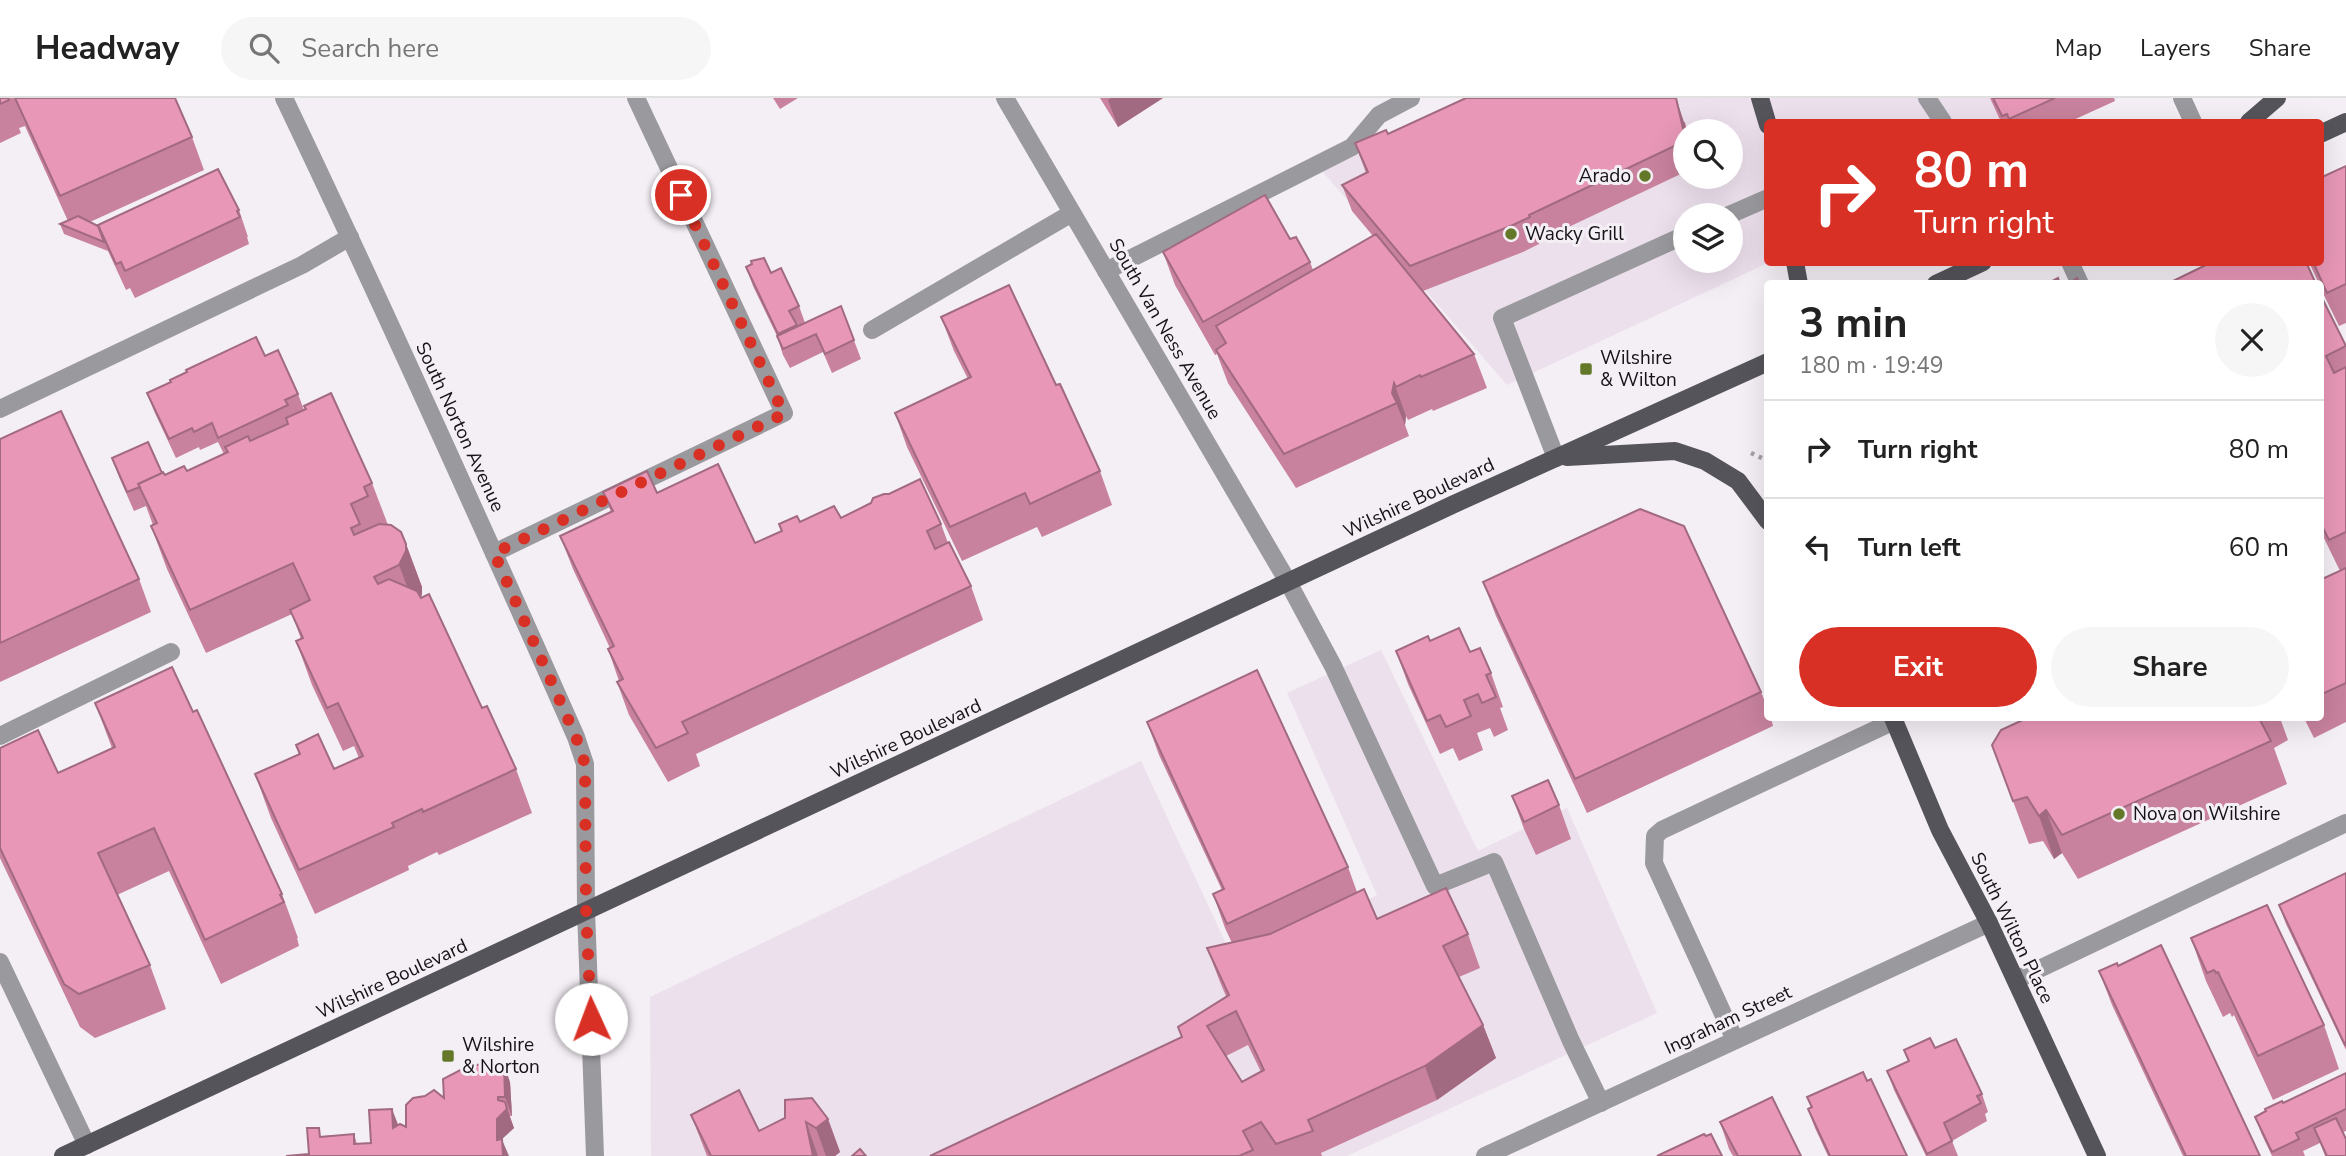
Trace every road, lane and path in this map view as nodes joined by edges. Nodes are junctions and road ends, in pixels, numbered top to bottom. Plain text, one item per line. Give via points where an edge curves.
1 (284, 98) edge
2 (636, 98) edge
3 (1005, 98) edge
4 (1372, 98) edge
5 (1411, 98) edge
6 (1760, 98) edge
7 (1927, 98) edge
8 (2182, 98) edge
9 (2277, 98) edge
10 (1379, 115) junction
11 (1766, 119) edge
12 (1940, 119) edge
13 (2192, 119) edge
14 (2252, 119) edge
15 (2346, 122) edge
16 (2324, 132) edge
17 (1764, 200) edge
18 (1743, 209) edge
19 (1072, 213) junction
20 (350, 237) junction
21 (1673, 240) edge
22 (1974, 266) edge
23 (1106, 271) junction
24 (1945, 280) edge
25 (872, 330) dead end
26 (1764, 364) edge
27 (0, 409) edge
28 (1751, 452) dead end
29 (1556, 458) junction
30 (1764, 459) edge
31 (1764, 517) edge
32 (494, 553) junction
33 (1288, 582) junction
34 (171, 652) dead end
35 (1892, 721) edge
36 (1894, 721) edge
37 (0, 736) edge
38 (2346, 824) edge
39 (586, 910) junction
40 (1989, 923) junction
41 (0, 962) edge
42 (2016, 980) junction
43 (1735, 1040) junction
44 (1601, 1102) junction
45 (87, 1145) junction
46 (63, 1156) edge
47 (595, 1156) edge
48 (1485, 1156) edge
49 (2097, 1156) edge

1 - 20 street, South Norton Avenue
2 - 32 street via 784,414
3 - 19 street, South Van Ness Avenue
4 - 10 street
5 - 10 street
6 - 11 main road
7 - 12 street
8 - 13 street
9 - 14 main road
10 - 23 street via 1352,147
15 - 16 main road
17 - 18 street
19 - 23 street, South Van Ness Avenue
19 - 25 street
20 - 27 street via 302,265
20 - 32 street, South Norton Avenue
21 - 29 street via 1502,318
22 - 24 main road
23 - 33 street, South Van Ness Avenue
26 - 29 main road, Wilshire Boulevard
28 - 30 path
29 - 31 main road via 1675,451 1705,461 1738,481
29 - 33 main road, Wilshire Boulevard
32 - 39 street, South Norton Avenue via 585,764
33 - 39 main road, Wilshire Boulevard
33 - 44 street, South Van Ness Avenue via 1333,666 1435,886 1494,862
34 - 37 street
35 - 43 street via 1655,836 1654,863
36 - 40 main road, South Wilton Place via 1940,830
38 - 42 street
39 - 45 main road, Wilshire Boulevard
39 - 47 street, South Norton Avenue
40 - 42 main road, South Wilton Place
40 - 43 street, Ingraham Street
41 - 45 street
42 - 49 main road, South Wilton Place
43 - 44 street, Ingraham Street
44 - 48 street, Ingraham Street
45 - 46 main road, Wilshire Boulevard

